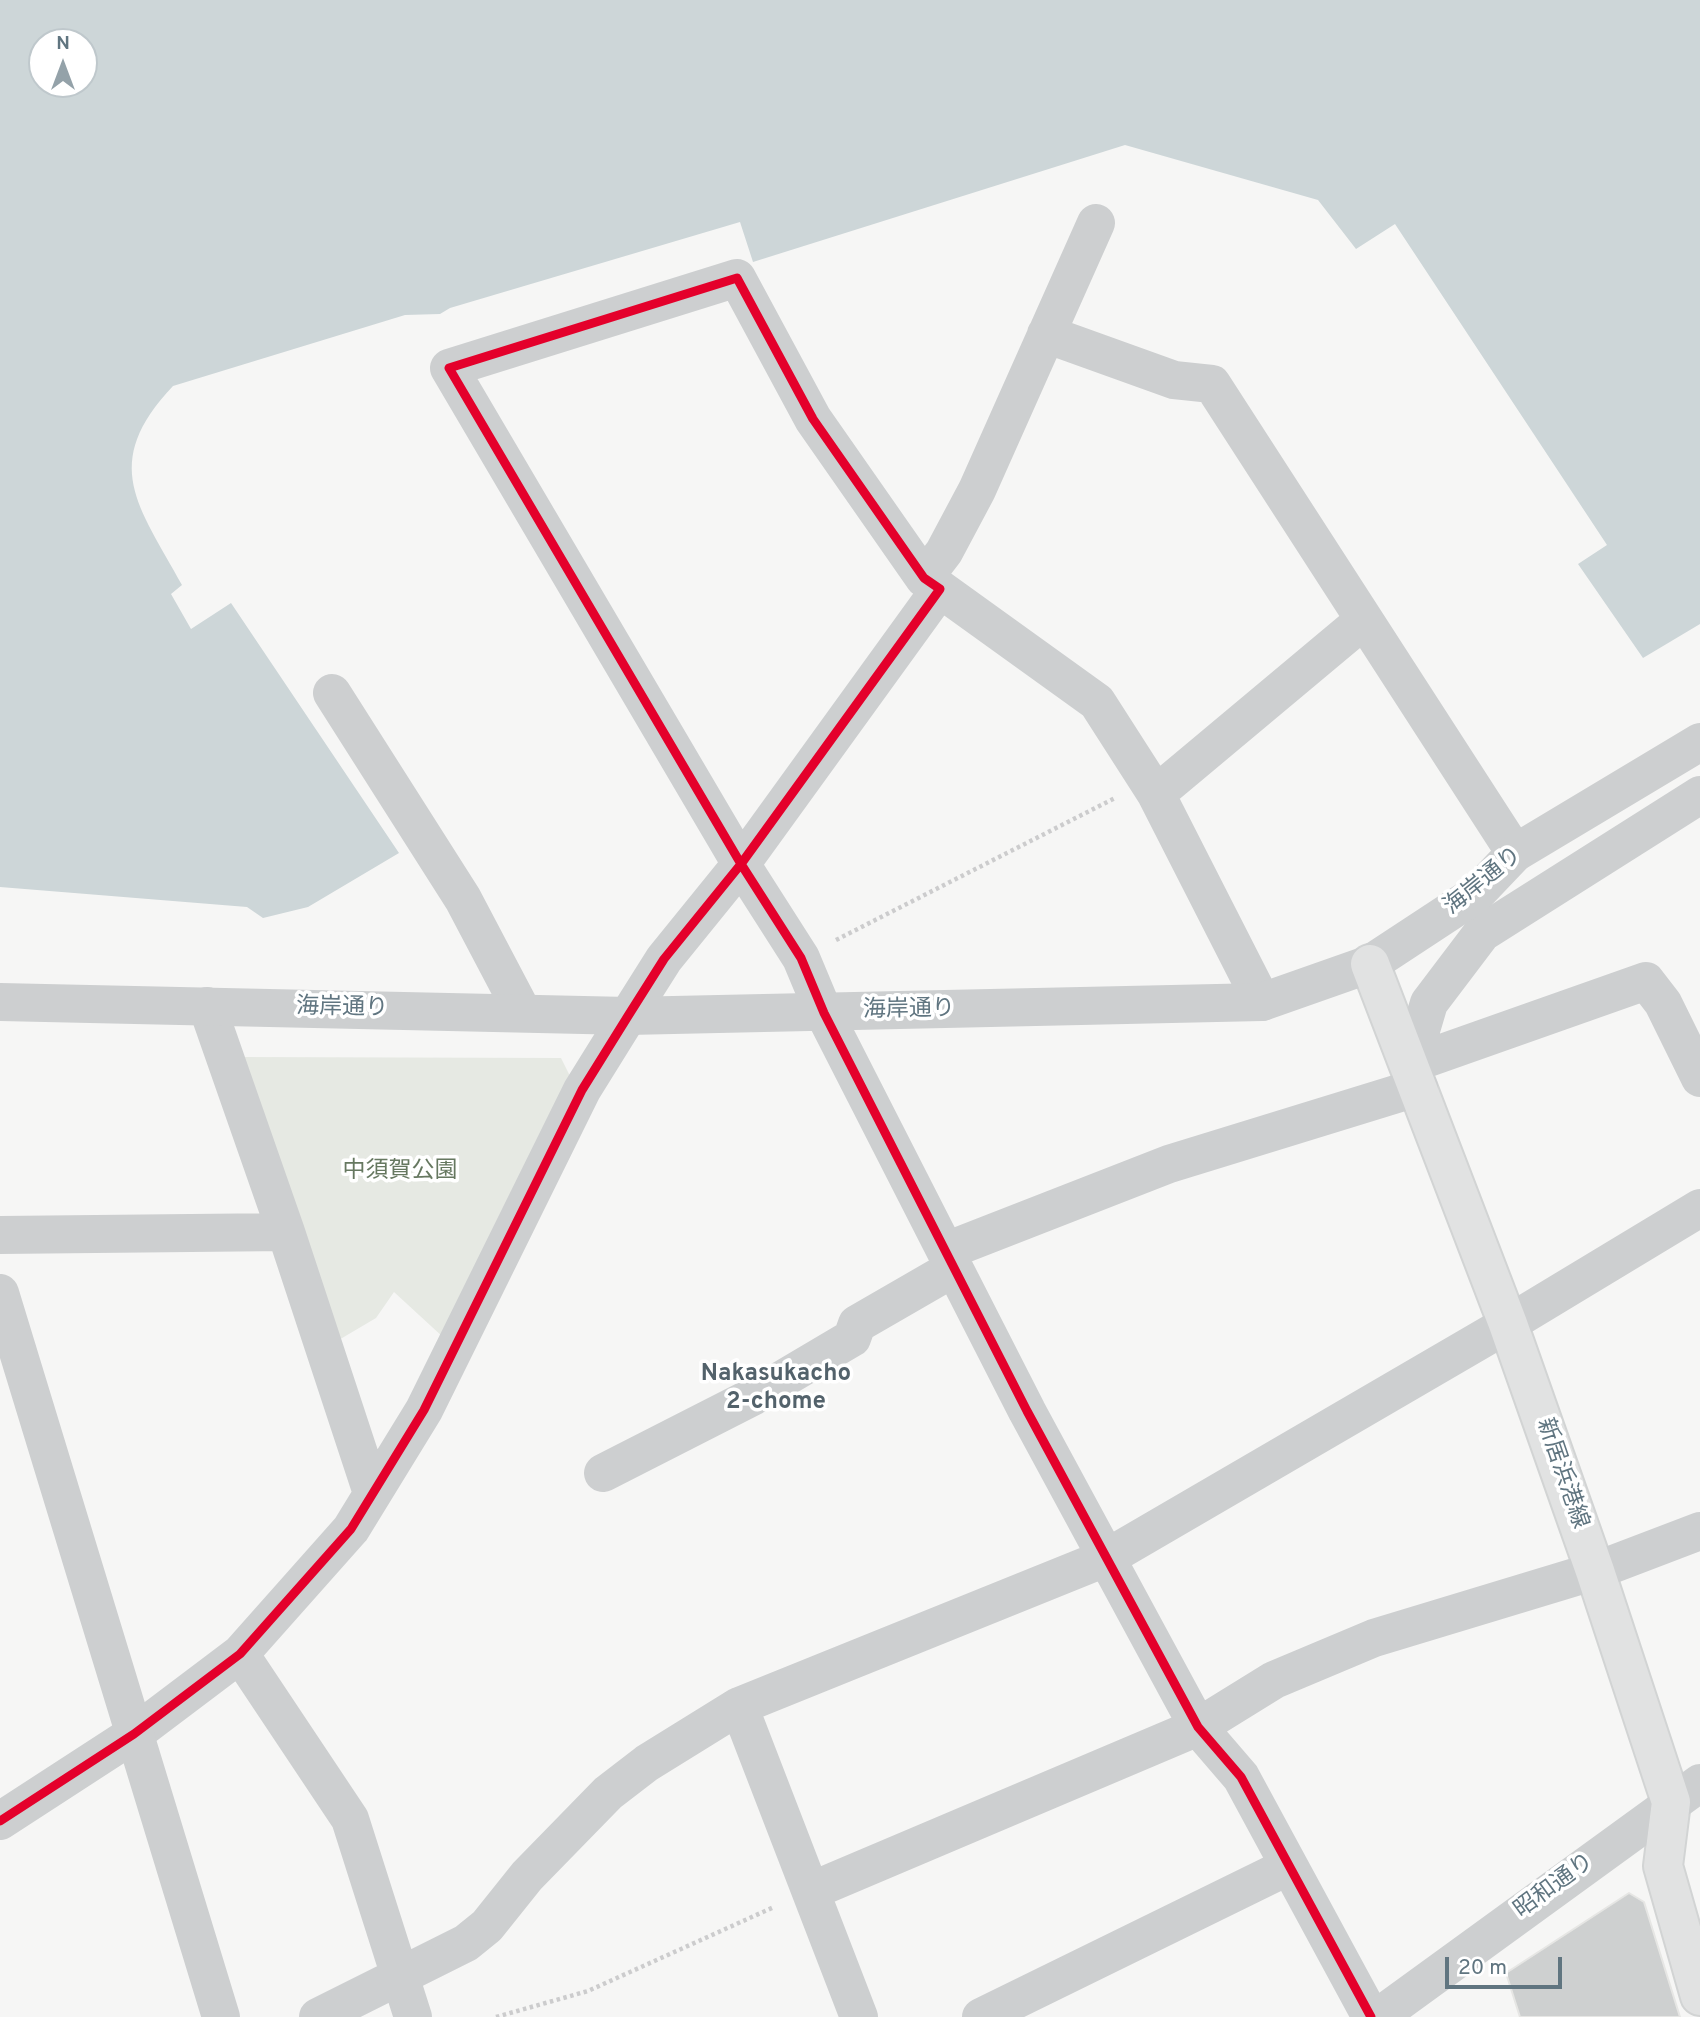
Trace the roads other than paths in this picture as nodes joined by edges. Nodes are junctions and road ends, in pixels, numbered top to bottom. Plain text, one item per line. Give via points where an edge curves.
1 (1096, 223) dead end
2 (1046, 334) junction
3 (932, 583) junction
4 (1364, 620) junction
5 (332, 693) dead end
6 (1700, 742) edge
7 (1152, 788) junction
8 (1700, 795) edge
9 (1515, 853) junction
10 (741, 864) junction
11 (1370, 964) junction
12 (0, 1002) edge
13 (1262, 1002) junction
14 (207, 1006) junction
15 (523, 1013) junction
16 (824, 1013) junction
17 (628, 1016) junction
18 (1415, 1076) junction
19 (1700, 1078) edge
20 (1700, 1208) edge
21 (286, 1232) junction
22 (0, 1235) edge
23 (950, 1259) junction
24 (0, 1293) edge
25 (1508, 1324) junction
26 (603, 1473) dead end
27 (372, 1493) junction
28 (1700, 1531) edge
29 (1108, 1557) junction
30 (1595, 1571) junction
31 (240, 1654) junction
32 (739, 1706) junction
33 (1198, 1727) junction
34 (134, 1734) junction
35 (1686, 1793) edge
36 (0, 1821) edge
37 (1287, 1867) junction
38 (811, 1891) junction
39 (401, 1976) junction
40 (1700, 1996) edge
41 (221, 2017) edge
42 (318, 2017) edge
43 (413, 2017) edge
44 (859, 2017) edge
45 (981, 2017) edge
46 (1371, 2017) edge
47 (1378, 2017) edge

1 - 2 street
2 - 3 street
2 - 4 street via 1174,380 1212,384
3 - 7 street via 1097,702
3 - 10 street
3 - 10 street via 813,419 737,278 449,368
4 - 7 street
4 - 9 street
5 - 15 street via 463,899
6 - 9 street, 海岸通り
7 - 13 street
8 - 18 street via 1482,933 1429,1003
9 - 11 street, 海岸通り via 1475,895
10 - 16 street via 801,958
10 - 17 street via 664,959
11 - 13 street, 海岸通り
11 - 18 main road, 新居浜港線
12 - 14 street, 海岸通り
13 - 16 street, 海岸通り
14 - 15 street, 海岸通り
14 - 21 street
15 - 17 street, 海岸通り
16 - 17 street, 海岸通り
16 - 23 street
17 - 27 street via 582,1090 424,1410
18 - 19 street via 1646,981 1663,1003
18 - 23 street via 1169,1164
18 - 25 main road, 新居浜港線
20 - 25 street
21 - 22 street
21 - 27 street
23 - 26 street via 857,1324 852,1338 754,1396
23 - 29 street
24 - 34 street
25 - 29 street
25 - 30 main road, 新居浜港線
27 - 31 street via 351,1528
28 - 30 street
29 - 32 street
29 - 33 street
30 - 33 street via 1374,1638 1274,1680
30 - 35 main road, 新居浜港線
31 - 34 street
31 - 39 street via 350,1819
32 - 38 street
32 - 39 street via 608,1793 527,1876 487,1926 440,1958
33 - 37 street via 1241,1777
33 - 38 street
34 - 36 street
34 - 41 street
35 - 40 main road, 新居浜港線 via 1663,1866
35 - 47 street, 昭和通り
37 - 45 street
37 - 46 street
38 - 44 street
39 - 42 street
39 - 43 street

